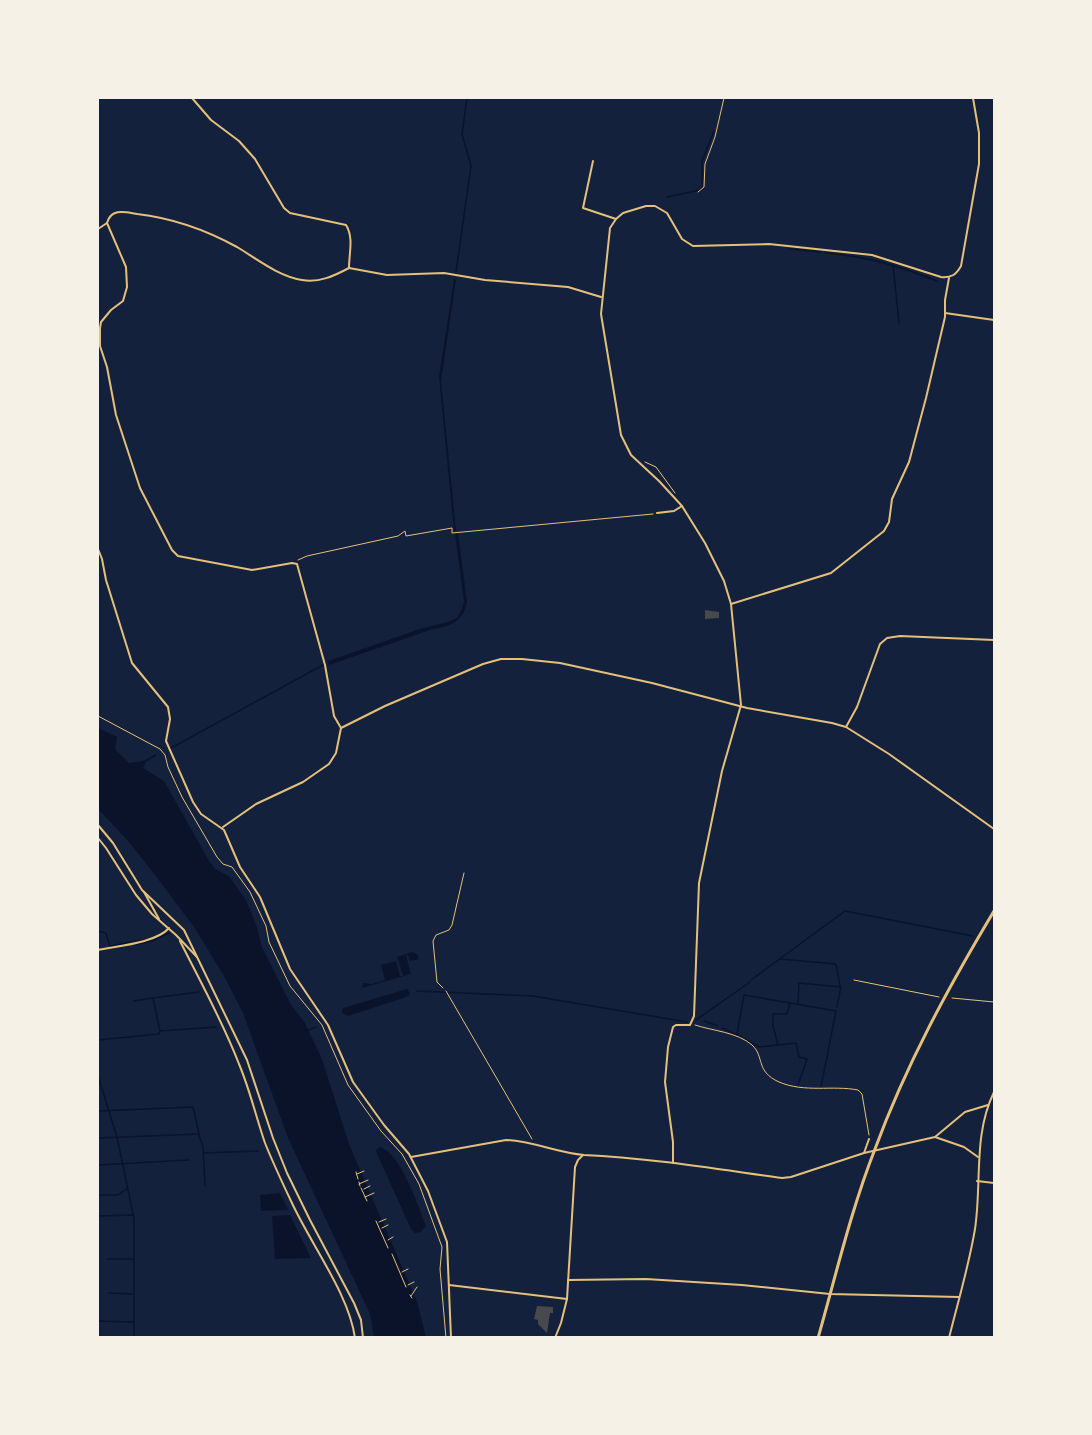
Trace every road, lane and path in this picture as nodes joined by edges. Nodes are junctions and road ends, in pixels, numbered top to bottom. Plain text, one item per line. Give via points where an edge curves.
1 (192, 98) edge
2 (724, 98) edge
3 (973, 98) edge
4 (593, 161) dead end
5 (698, 192) dead end
6 (616, 219) junction
7 (107, 223) junction
8 (98, 229) edge
9 (349, 268) junction
10 (949, 278) junction
11 (602, 297) junction
12 (945, 313) junction
13 (994, 320) edge
14 (103, 358) junction
15 (98, 360) edge
16 (637, 462) junction
17 (677, 500) junction
18 (682, 506) junction
19 (657, 513) joint
20 (98, 549) edge
21 (297, 564) junction
22 (731, 604) junction
23 (994, 640) edge
24 (741, 705) junction
25 (98, 716) edge
26 (846, 727) junction
27 (341, 728) junction
28 (98, 825) edge
29 (222, 828) junction
30 (994, 828) edge
31 (98, 838) edge
32 (464, 873) dead end
33 (142, 890) junction
34 (994, 912) edge
35 (160, 921) junction
36 (169, 928) junction
37 (180, 940) junction
38 (98, 950) edge
39 (199, 959) junction
40 (854, 980) dead end
41 (443, 988) dead end
42 (446, 991) dead end
43 (944, 997) junction
44 (994, 1002) edge
45 (692, 1024) junction
46 (994, 1092) edge
47 (988, 1105) junction
48 (935, 1137) junction
49 (869, 1140) joint
50 (534, 1144) junction
51 (874, 1151) junction
52 (864, 1153) junction
53 (583, 1155) junction
54 (411, 1157) junction
55 (978, 1157) junction
56 (673, 1163) junction
57 (364, 1171) dead end
58 (358, 1179) dead end
59 (368, 1180) dead end
60 (977, 1181) junction
61 (994, 1183) edge
62 (360, 1184) dead end
63 (370, 1186) dead end
64 (374, 1193) dead end
65 (365, 1197) junction
66 (367, 1201) dead end
67 (386, 1220) dead end
68 (388, 1225) dead end
69 (381, 1229) junction
70 (393, 1237) dead end
71 (386, 1241) junction
72 (388, 1248) dead end
73 (392, 1254) dead end
74 (408, 1269) dead end
75 (400, 1272) junction
76 (568, 1280) junction
77 (414, 1282) dead end
78 (449, 1285) junction
79 (417, 1287) dead end
80 (830, 1294) junction
81 (411, 1296) dead end
82 (959, 1297) junction
83 (567, 1299) junction
84 (355, 1338) edge
85 (363, 1338) edge
86 (446, 1338) edge
87 (451, 1338) edge
88 (555, 1338) edge
89 (818, 1338) edge
90 (949, 1338) edge

1 - 9 street via 251,155 290,213 346,225 351,242
2 - 5 path via 705,164 704,187
3 - 10 street via 979,164 961,267
4 - 6 street via 583,208
6 - 10 street via 623,213 655,206 665,211 682,239 693,246 769,244 849,252 881,257
6 - 11 street via 609,234
7 - 8 street
7 - 9 street via 112,214 123,212 179,223 223,239 300,280 320,280
7 - 14 street via 122,255 127,280 125,298 101,322
9 - 11 street via 387,275 432,272 568,287
10 - 12 street
11 - 16 street via 601,314 621,435
12 - 13 street
12 - 22 street via 909,462 892,499 884,531 831,573
14 - 15 street
14 - 21 street via 116,416 143,495 175,554 245,570
16 - 17 street
16 - 17 path via 656,467
17 - 18 street
18 - 19 street
18 - 22 street via 705,543
19 - 21 path via 452,533 453,528 406,536 405,531 398,536 301,558
20 - 29 street via 132,663 168,707 166,741 193,802 201,814
21 - 27 street via 326,665 334,716
22 - 24 street
23 - 26 street via 887,638 880,644
24 - 26 street
24 - 27 street via 560,663 501,659 448,678
24 - 45 street via 722,771 699,883
25 - 86 path via 158,747 165,755 182,797 217,857 232,867 256,903 286,979 322,1025 348,1085 410,1168 442,1247
26 - 30 street
27 - 29 street via 336,753 329,764 303,782 256,804
28 - 33 street
29 - 54 street via 240,867 260,897 290,969 328,1025 353,1082
31 - 35 street via 131,889
32 - 41 path via 452,925 436,935 434,942 437,982
33 - 35 street
33 - 39 street via 184,930
34 - 43 main road
35 - 36 street
36 - 37 street
36 - 38 street via 151,939
37 - 39 street
37 - 84 street via 239,1064 292,1204 347,1307
39 - 85 street via 247,1060 287,1173 358,1312
40 - 43 path
42 - 50 path
43 - 44 path
43 - 51 main road via 909,1065
45 - 49 path via 751,1044 764,1071 780,1082 801,1088 861,1091
45 - 56 street via 676,1025 668,1047 665,1082
46 - 47 street
47 - 48 street via 965,1112
47 - 55 street
48 - 51 street
48 - 55 street
49 - 52 street
50 - 53 street
50 - 54 street via 506,1140
51 - 52 street
51 - 80 main road
52 - 56 street via 782,1178
53 - 56 street
53 - 76 street via 575,1167
54 - 78 street via 445,1234
55 - 60 street
57 - 58 path via 356,1173
59 - 62 path
60 - 61 street
60 - 82 street via 975,1228
63 - 65 path via 362,1189
64 - 65 path
65 - 66 path
67 - 69 path via 377,1222
68 - 69 path
69 - 71 path
70 - 71 path
71 - 72 path
73 - 75 path
74 - 75 path
75 - 77 path via 406,1286
76 - 80 street via 646,1280
76 - 83 street
78 - 83 street
78 - 87 street
79 - 81 path
80 - 82 street
80 - 89 main road
82 - 90 street
83 - 88 street

